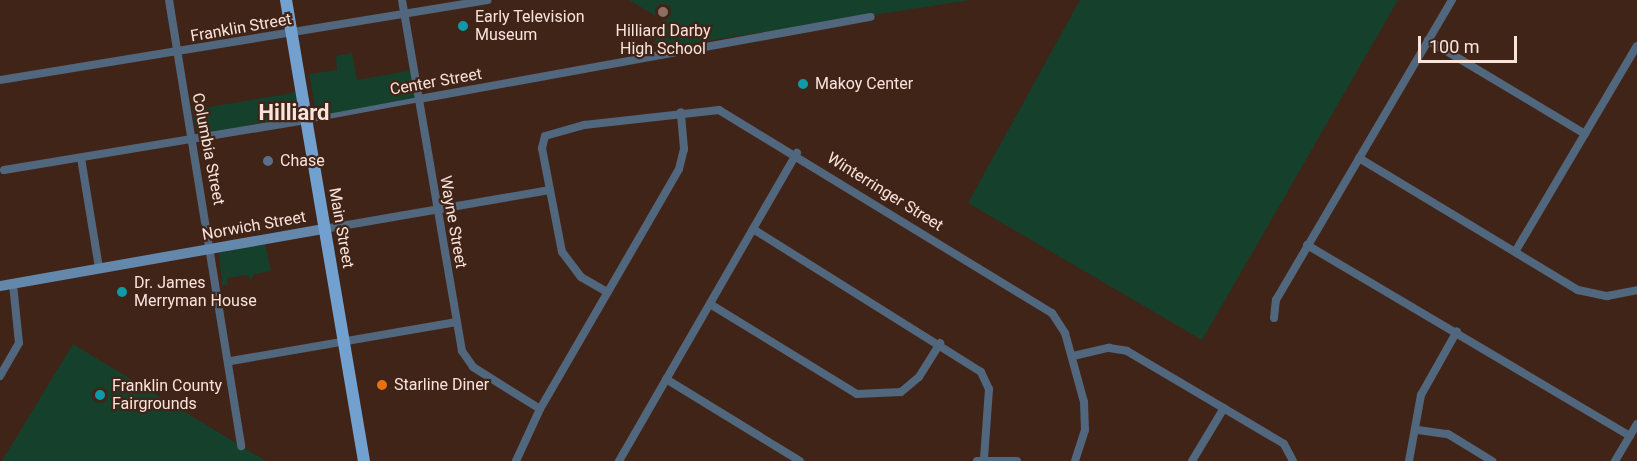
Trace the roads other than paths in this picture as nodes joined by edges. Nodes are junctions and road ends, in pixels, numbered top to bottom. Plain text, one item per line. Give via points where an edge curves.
1 (169, 0) edge
2 (286, 0) edge
3 (402, 0) edge
4 (487, 0) edge
5 (1452, 0) edge
6 (404, 13) junction
7 (871, 17) dead end
8 (291, 33) junction
9 (1428, 40) junction
10 (1637, 46) edge
11 (177, 52) junction
12 (0, 80) edge
13 (419, 99) junction
14 (681, 112) junction
15 (306, 120) junction
16 (1585, 134) junction
17 (194, 137) junction
18 (797, 153) junction
19 (81, 158) junction
20 (1359, 158) junction
21 (4, 170) dead end
22 (550, 190) junction
23 (437, 209) junction
24 (324, 229) junction
25 (753, 229) junction
26 (1307, 245) junction
27 (212, 249) junction
28 (1515, 252) junction
29 (99, 268) junction
30 (13, 284) junction
31 (0, 286) edge
32 (1637, 290) edge
33 (607, 292) junction
34 (710, 304) junction
35 (1274, 318) dead end
36 (457, 322) junction
37 (1457, 331) junction
38 (344, 341) junction
39 (940, 343) junction
40 (1073, 356) junction
41 (231, 361) junction
42 (0, 376) edge
43 (666, 379) junction
44 (540, 408) junction
45 (1224, 408) junction
46 (1637, 423) edge
47 (1418, 430) junction
48 (1630, 436) junction
49 (241, 446) dead end
50 (1293, 459) edge
51 (980, 460) edge
52 (364, 461) edge
53 (516, 461) edge
54 (619, 461) edge
55 (800, 461) edge
56 (1017, 461) edge
57 (1075, 461) edge
58 (1192, 461) edge
59 (1409, 461) edge
60 (1492, 461) edge
61 (1615, 461) edge

1 - 11 street, Columbia Street
2 - 8 main road, Main Street
3 - 6 street, Wayne Street
4 - 6 street, Franklin Street
5 - 9 street
6 - 8 street, Franklin Street
6 - 13 street, Wayne Street
7 - 13 street, Center Street
8 - 11 street, Franklin Street
8 - 15 main road, Main Street
9 - 16 street
9 - 20 street
10 - 16 street
11 - 12 street, Franklin Street
11 - 17 street, Columbia Street
13 - 15 street, Center Street
13 - 23 street, Wayne Street
14 - 18 street, Winterringer Street via 719,110
14 - 22 street, Winterringer Street via 558,129 545,136
14 - 33 street via 684,149 680,169
15 - 17 street, Center Street
15 - 24 main road, Main Street
16 - 28 street
17 - 19 street, Center Street
17 - 27 street, Columbia Street
18 - 25 street
18 - 40 street, Winterringer Street via 1031,297 1052,313
19 - 21 street, Center Street
19 - 29 street
20 - 26 street
20 - 28 street
22 - 23 street, Norwich Street
22 - 33 street via 562,252 581,277
23 - 24 street, Norwich Street
23 - 36 street, Wayne Street
24 - 27 main road, Norwich Street
24 - 38 main road, Main Street
25 - 34 street
25 - 39 street
26 - 35 street via 1276,300
26 - 37 street
27 - 29 main road, Norwich Street
27 - 41 street, Columbia Street
28 - 32 street via 1594,296
29 - 30 main road, Norwich Street
30 - 31 main road, Norwich Street
30 - 42 street via 19,343
33 - 44 street
34 - 39 street via 857,394 901,392 919,377
34 - 43 street
36 - 38 street
36 - 44 street, Wayne Street via 465,360
37 - 47 street via 1421,394
37 - 48 street
38 - 41 street
38 - 52 main road, Main Street
39 - 51 street via 973,364 989,389
40 - 45 street via 1109,348 1127,351
40 - 57 street, Winterringer Street via 1085,430
41 - 49 street, Columbia Street
43 - 54 street
43 - 55 street
44 - 53 street
45 - 50 street via 1284,444
45 - 58 street
46 - 48 street
47 - 59 street
47 - 60 street via 1448,434
48 - 61 street
51 - 56 street

